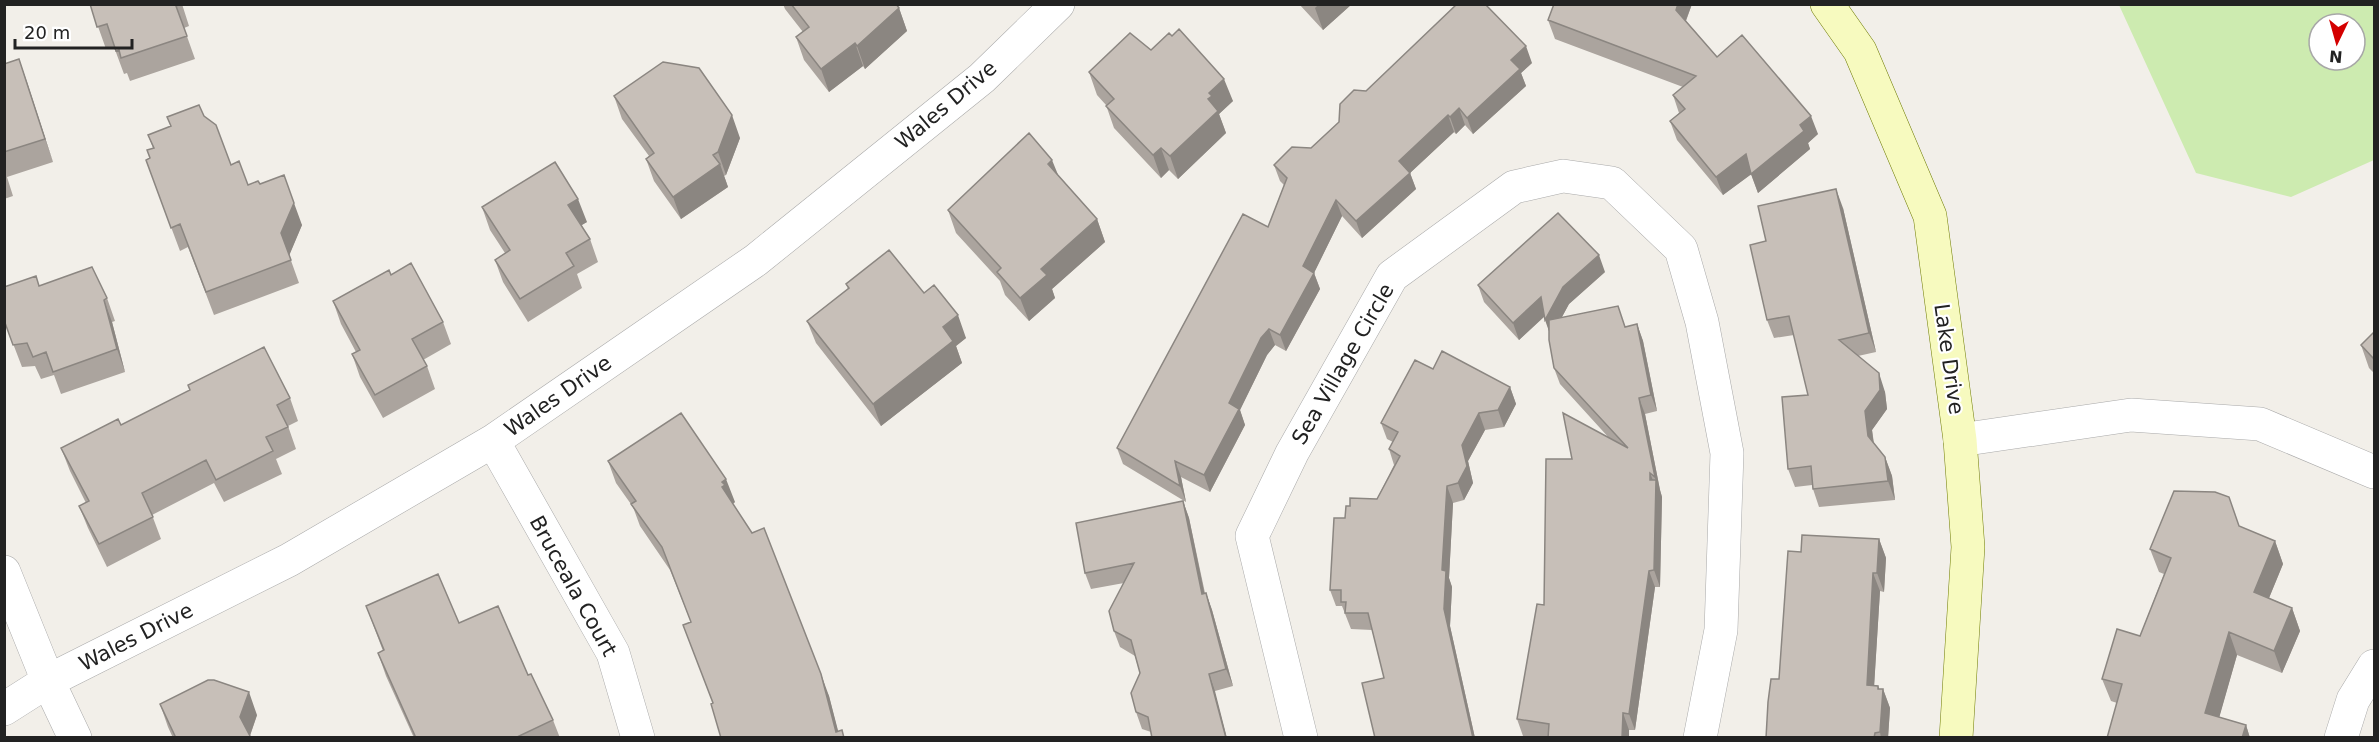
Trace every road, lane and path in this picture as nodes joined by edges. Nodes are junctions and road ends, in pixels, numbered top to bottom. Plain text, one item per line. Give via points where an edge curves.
1 (1058, 4) edge
2 (1827, 4) edge
3 (1960, 440) junction
4 (493, 441) junction
5 (2374, 472) edge
6 (4, 572) edge
7 (2374, 666) edge
8 (48, 681) junction
9 (4, 709) edge
10 (75, 738) edge
11 (638, 738) edge
12 (1301, 738) edge
13 (1700, 738) edge
14 (1956, 738) edge
15 (2341, 738) edge

1 - 4 street, Wales Drive via 982,78 756,260
2 - 3 street, Lake Drive via 1860,51 1930,216
3 - 5 street via 2131,415 2260,423
3 - 14 street, Lake Drive via 1968,547
4 - 8 street, Wales Drive via 289,560
4 - 11 street, Bruceala Court via 613,653
6 - 8 street
7 - 15 street via 2353,700
8 - 9 street, Wales Drive
8 - 10 street
12 - 13 street, Sea Village Circle via 1252,536 1292,453 1392,276 1514,187 1563,176 1612,183 1681,249 1702,322 1727,453 1721,630

